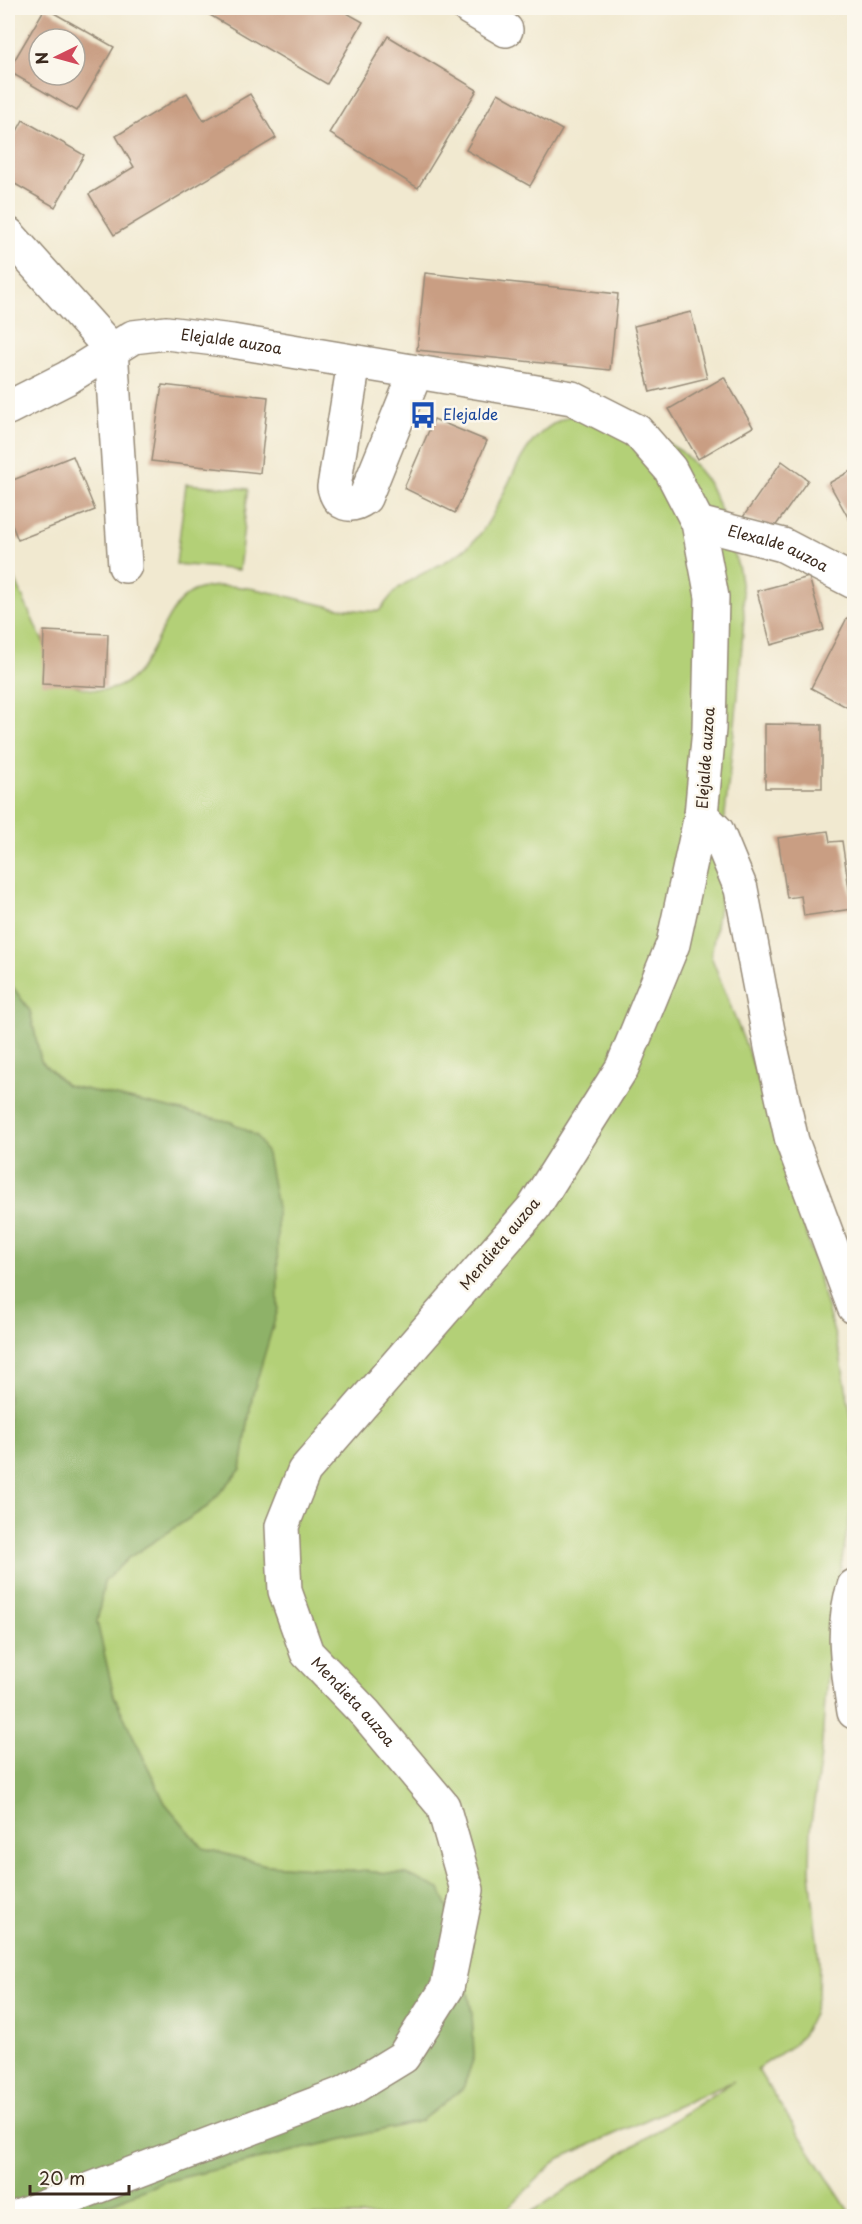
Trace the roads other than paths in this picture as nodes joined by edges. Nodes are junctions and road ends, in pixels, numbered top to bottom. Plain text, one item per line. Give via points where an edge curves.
1 (469, 8) edge
2 (506, 30) dead end
3 (8, 234) edge
4 (111, 350) junction
5 (354, 362) junction
6 (416, 372) junction
7 (8, 408) edge
8 (698, 523) junction
9 (125, 566) dead end
10 (855, 582) edge
11 (700, 815) junction
12 (855, 1307) edge
13 (855, 1586) edge
14 (851, 1674) edge
15 (855, 1712) edge
16 (20, 2217) edge

1 - 2 street
3 - 4 street
4 - 5 street, Elejalde auzoa via 133,337 166,333
4 - 7 street, Elejalde auzoa
4 - 9 street
5 - 6 street, Elejalde auzoa
5 - 6 street via 334,487 340,501 347,504 365,498
6 - 8 street, Elejalde auzoa via 572,398 637,431 670,469
8 - 10 street, Elexalde auzoa via 783,545
8 - 11 street, Elejalde auzoa via 712,597 710,729
11 - 12 street, Elejalde auzoa via 717,831 741,889 792,1141
11 - 16 street, Mendieta auzoa via 673,944 622,1068 534,1206 304,1471 282,1526 285,1591 307,1653 366,1714 443,1806 467,1890 447,1988 403,2057 344,2093
13 - 14 street via 849,1603 846,1656
14 - 15 street

